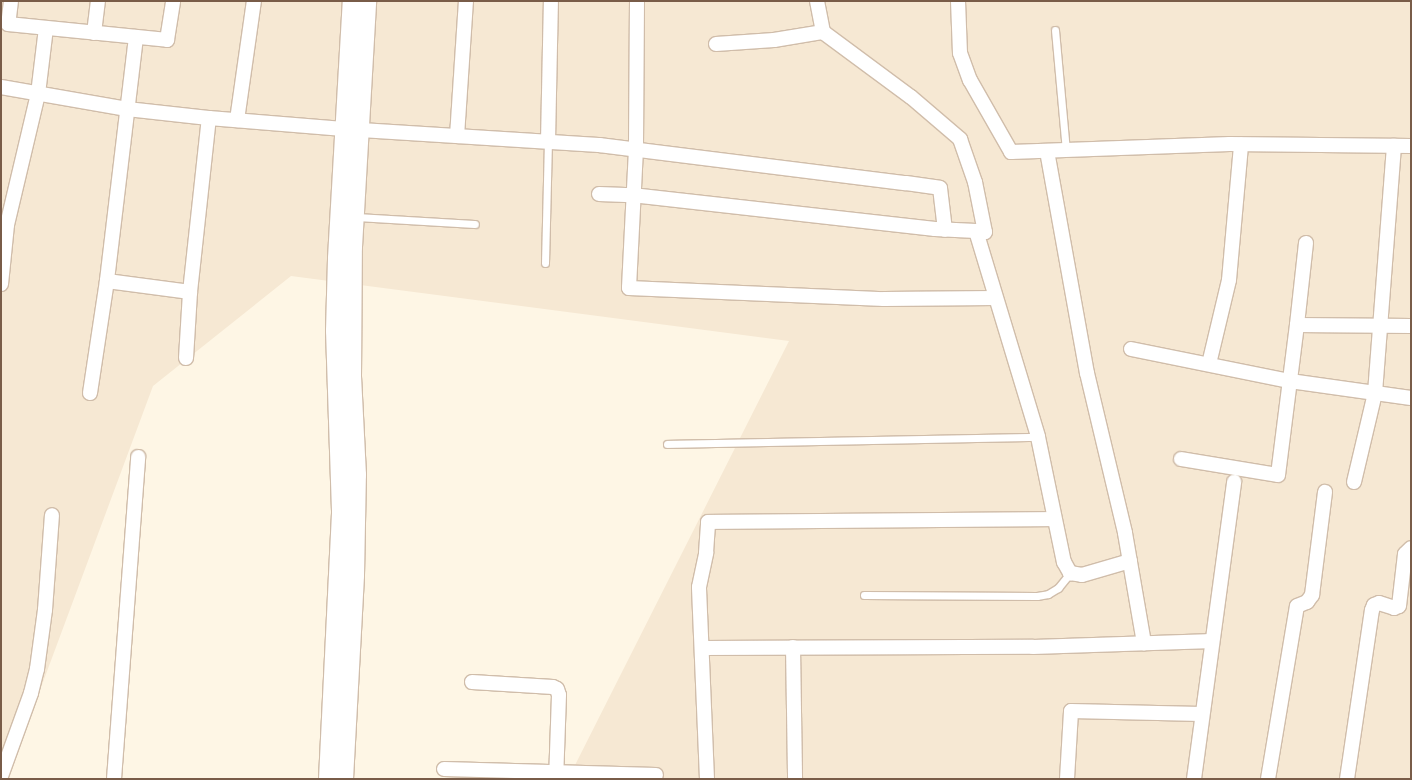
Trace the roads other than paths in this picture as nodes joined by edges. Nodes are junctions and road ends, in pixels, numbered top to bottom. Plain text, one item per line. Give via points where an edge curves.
1 (11, 1) edge
2 (98, 1) edge
3 (173, 1) edge
4 (254, 1) edge
5 (352, 1) edge
6 (367, 1) edge
7 (466, 1) edge
8 (551, 1) edge
9 (637, 1) edge
10 (817, 1) edge
11 (958, 1) edge
12 (46, 28) junction
13 (1055, 30) dead end
14 (823, 32) junction
15 (94, 33) junction
16 (136, 37) junction
17 (716, 44) dead end
18 (1, 86) edge
19 (38, 94) junction
20 (127, 108) junction
21 (209, 118) junction
22 (237, 120) junction
23 (351, 130) junction
24 (457, 136) junction
25 (548, 141) junction
26 (1241, 145) junction
27 (1394, 146) junction
28 (1411, 146) edge
29 (636, 149) junction
30 (1066, 150) junction
31 (1047, 151) junction
32 (599, 194) dead end
33 (632, 195) junction
34 (354, 217) junction
35 (475, 224) dead end
36 (945, 230) junction
37 (976, 231) junction
38 (1306, 243) dead end
39 (545, 264) dead end
40 (107, 282) junction
41 (1, 284) edge
42 (190, 292) junction
43 (995, 298) junction
44 (1297, 325) junction
45 (1382, 326) junction
46 (1411, 326) edge
47 (1131, 348) dead end
48 (186, 358) dead end
49 (1209, 364) junction
50 (1290, 381) junction
51 (90, 393) dead end
52 (1375, 393) junction
53 (1411, 398) edge
54 (1038, 437) junction
55 (667, 444) dead end
56 (138, 457) dead end
57 (1181, 459) dead end
58 (1234, 482) dead end
59 (1354, 482) dead end
60 (1325, 492) dead end
61 (52, 515) dead end
62 (1054, 519) junction
63 (1411, 548) edge
64 (347, 554) junction
65 (1130, 561) junction
66 (1070, 573) junction
67 (864, 595) dead end
68 (1211, 641) junction
69 (1144, 643) junction
70 (793, 647) junction
71 (702, 648) junction
72 (472, 682) dead end
73 (1201, 714) junction
74 (444, 769) dead end
75 (656, 774) dead end
76 (1, 776) edge
77 (556, 776) edge
78 (114, 779) edge
79 (328, 779) edge
80 (344, 779) edge
81 (707, 779) edge
82 (795, 779) edge
83 (1067, 779) edge
84 (1194, 779) edge
85 (1268, 779) edge
86 (1347, 779) edge

1 - 12 street via 8,24
2 - 15 street
3 - 16 street via 167,40
4 - 22 street
5 - 23 street
6 - 23 street
7 - 24 street
8 - 25 street
9 - 29 street
10 - 14 street
11 - 31 street via 960,52 970,80 1011,152
12 - 15 street
12 - 19 street
13 - 30 lane
14 - 17 street
14 - 37 street via 911,97 960,139 975,182 985,232
15 - 16 street
16 - 20 street
18 - 19 street
19 - 20 street
19 - 41 street via 7,225
20 - 21 street
20 - 40 street
21 - 22 street
21 - 42 street
22 - 23 street
23 - 24 street
23 - 34 street
23 - 64 street via 335,331 341,511
24 - 25 street
25 - 29 street
25 - 39 lane
26 - 27 street
26 - 30 street
26 - 49 street via 1229,280
27 - 28 street
27 - 45 street
29 - 33 street
29 - 36 street via 940,188
30 - 31 street
31 - 65 street via 1087,373
32 - 33 street
33 - 36 street
33 - 43 street via 629,288 884,299
34 - 35 lane
34 - 64 street via 352,376 357,475
36 - 37 street
37 - 43 street
38 - 44 street
40 - 42 street
40 - 51 street
42 - 48 street
43 - 54 street
44 - 45 street
44 - 50 street
45 - 46 street
45 - 52 street
47 - 49 street
49 - 50 street
50 - 52 street
50 - 57 street via 1278,475
52 - 53 street
52 - 59 street
54 - 55 lane
54 - 62 street
56 - 78 street
58 - 68 street
60 - 85 street via 1312,595 1308,602 1297,606
61 - 76 street via 37,669
62 - 66 street via 1064,562
62 - 71 street via 708,522 699,587
63 - 86 street via 1405,554 1398,606 1394,608 1380,603 1372,610
64 - 79 street
64 - 80 street
65 - 66 street via 1082,575
65 - 69 street
66 - 67 lane via 1058,588 1037,596
68 - 69 street
68 - 73 street
69 - 70 street via 1033,647
70 - 71 street
70 - 82 street
71 - 81 street
72 - 77 street via 553,686 557,689
73 - 83 street via 1071,711
73 - 84 street
74 - 77 street
75 - 77 street

